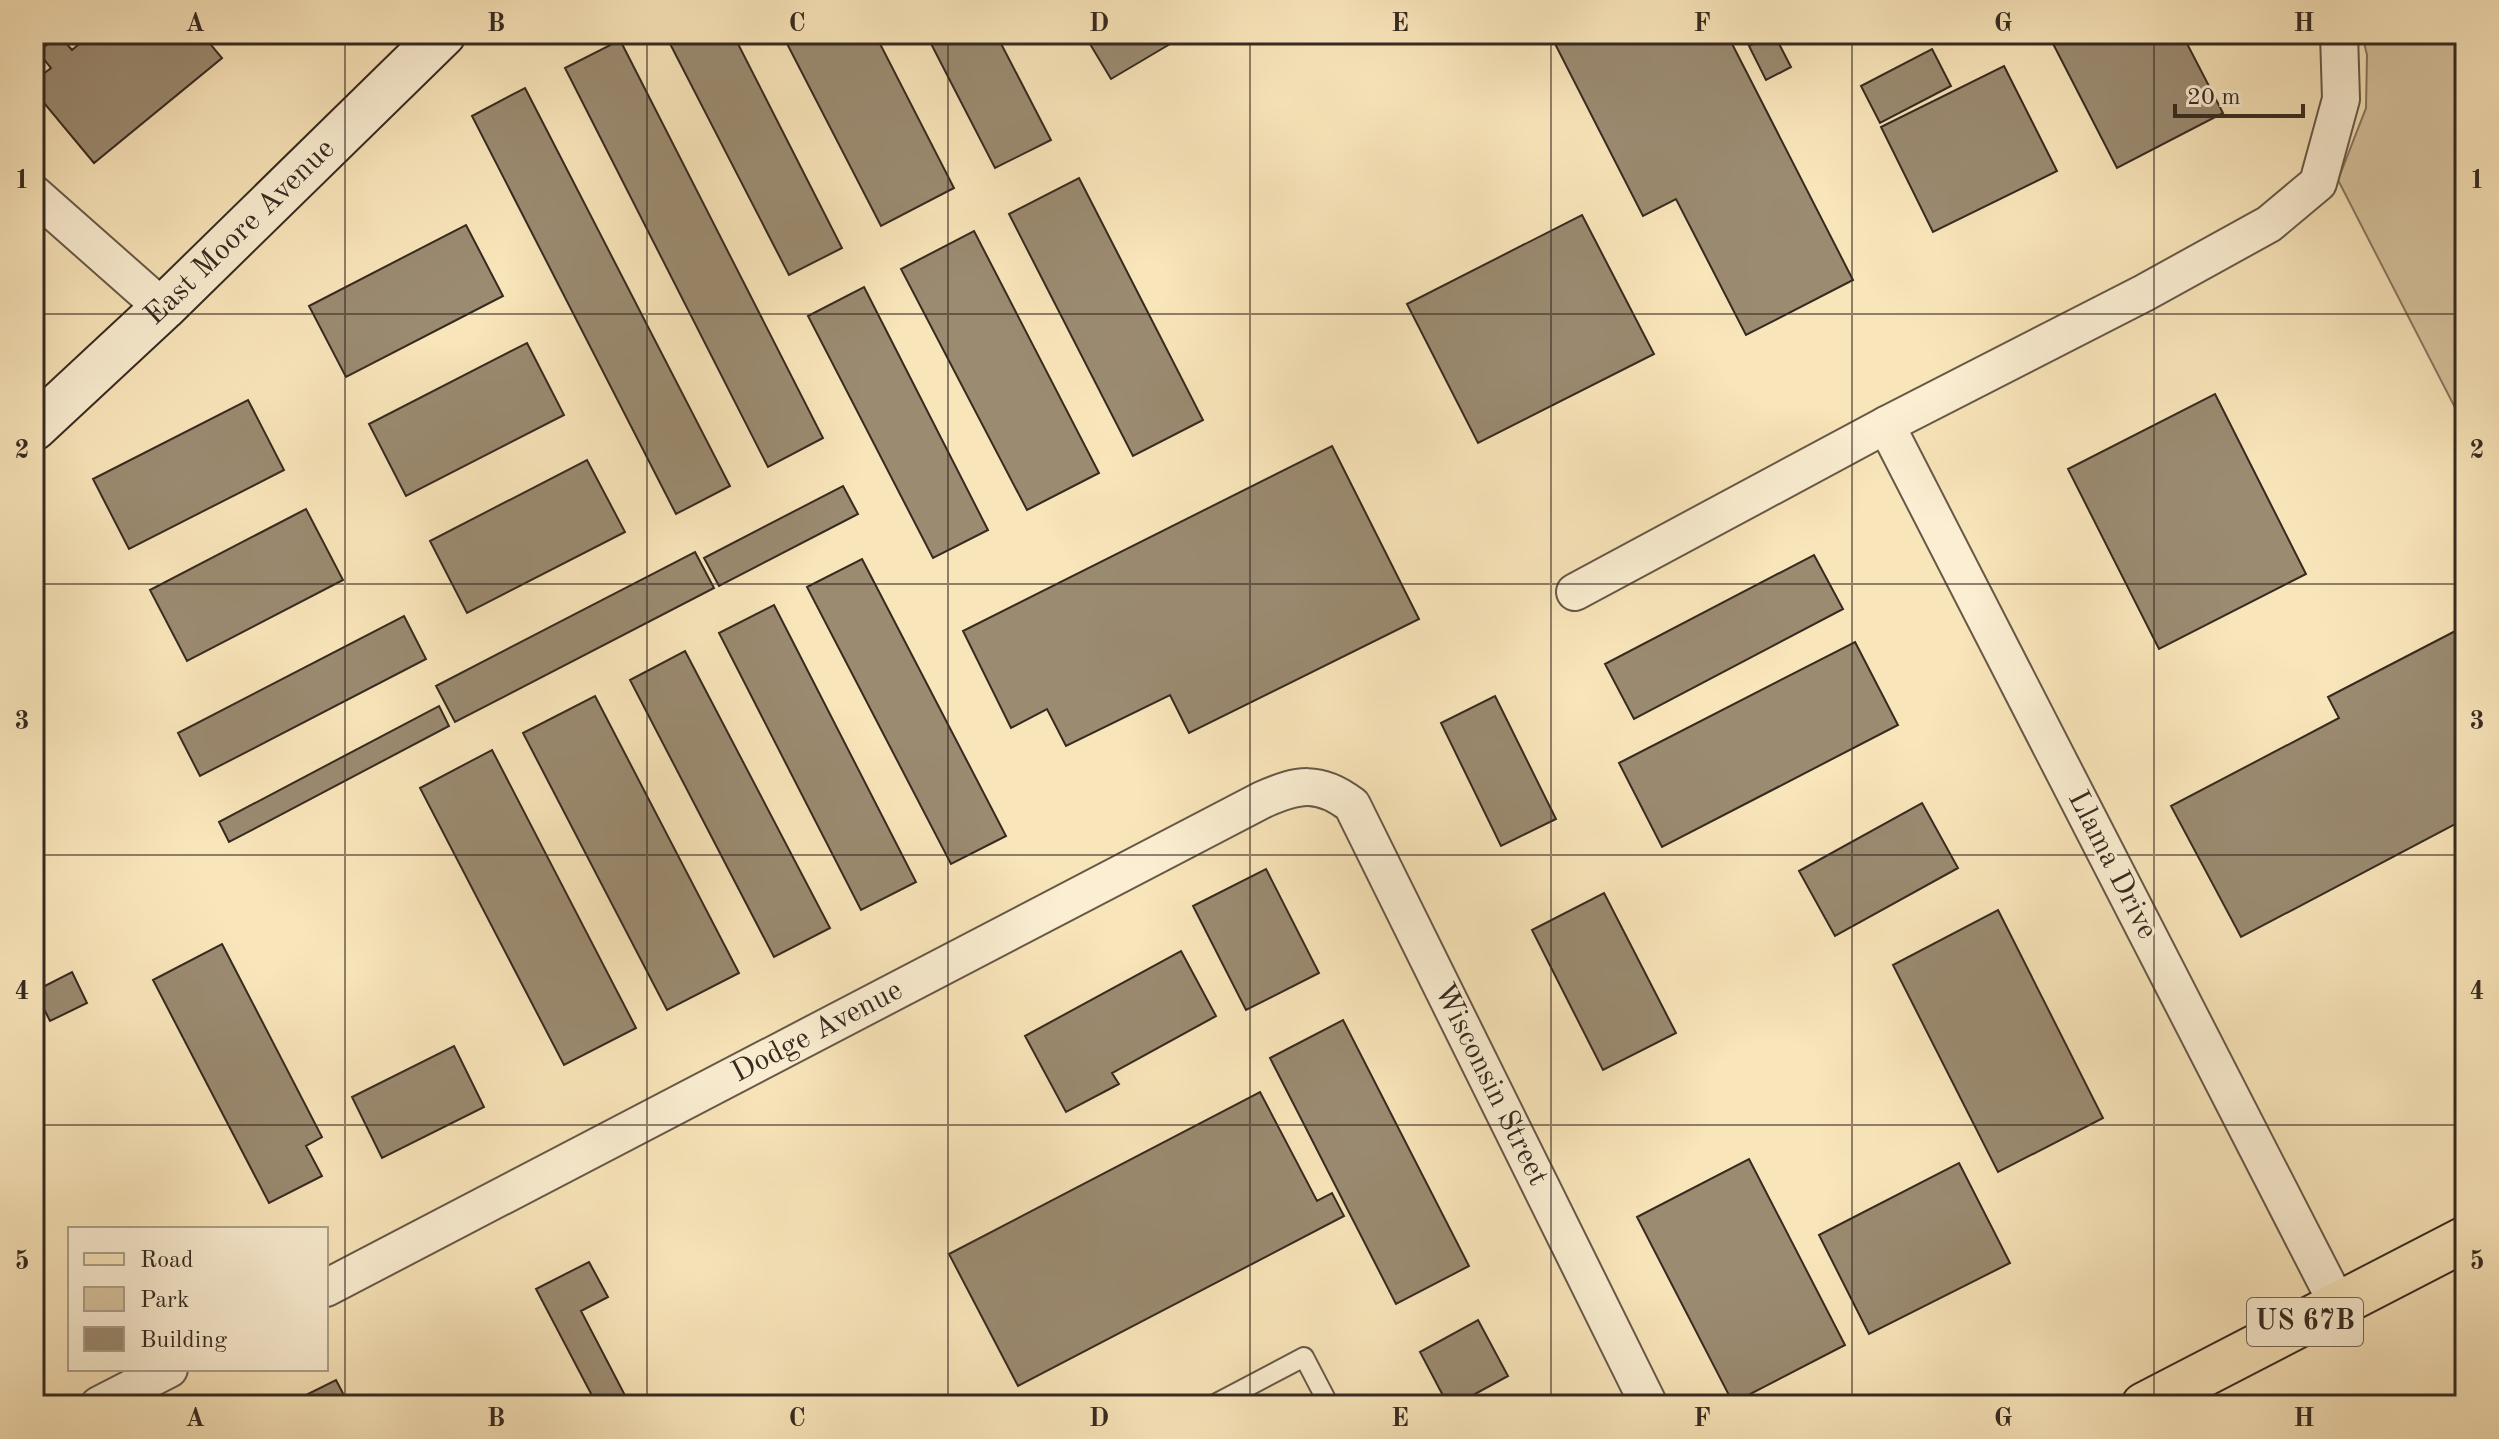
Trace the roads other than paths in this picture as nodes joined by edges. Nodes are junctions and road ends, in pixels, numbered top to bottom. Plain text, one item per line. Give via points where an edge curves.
1 (443, 34) edge
2 (2339, 34) edge
3 (34, 194) edge
4 (163, 308) junction
5 (1886, 425) junction
6 (34, 428) edge
7 (1575, 592) dead end
8 (1313, 786) joint
9 (2465, 1239) edge
10 (328, 1287) edge
11 (2338, 1305) junction
12 (165, 1371) edge
13 (1328, 1403) edge
14 (99, 1405) edge
15 (1213, 1405) edge
16 (1649, 1405) edge
17 (2144, 1405) edge

1 - 4 street, East Moore Avenue
2 - 5 street via 2341,99 2318,183 2269,224
3 - 4 street
4 - 6 street, East Moore Avenue
5 - 7 street
5 - 11 street, Llama Drive
8 - 10 street, Dodge Avenue via 1288,788 1262,800
8 - 16 street, Wisconsin Street via 1335,792 1352,805
9 - 11 main road, US 67B
11 - 17 main road, US 67B
12 - 14 street
13 - 15 lane via 1304,1357

